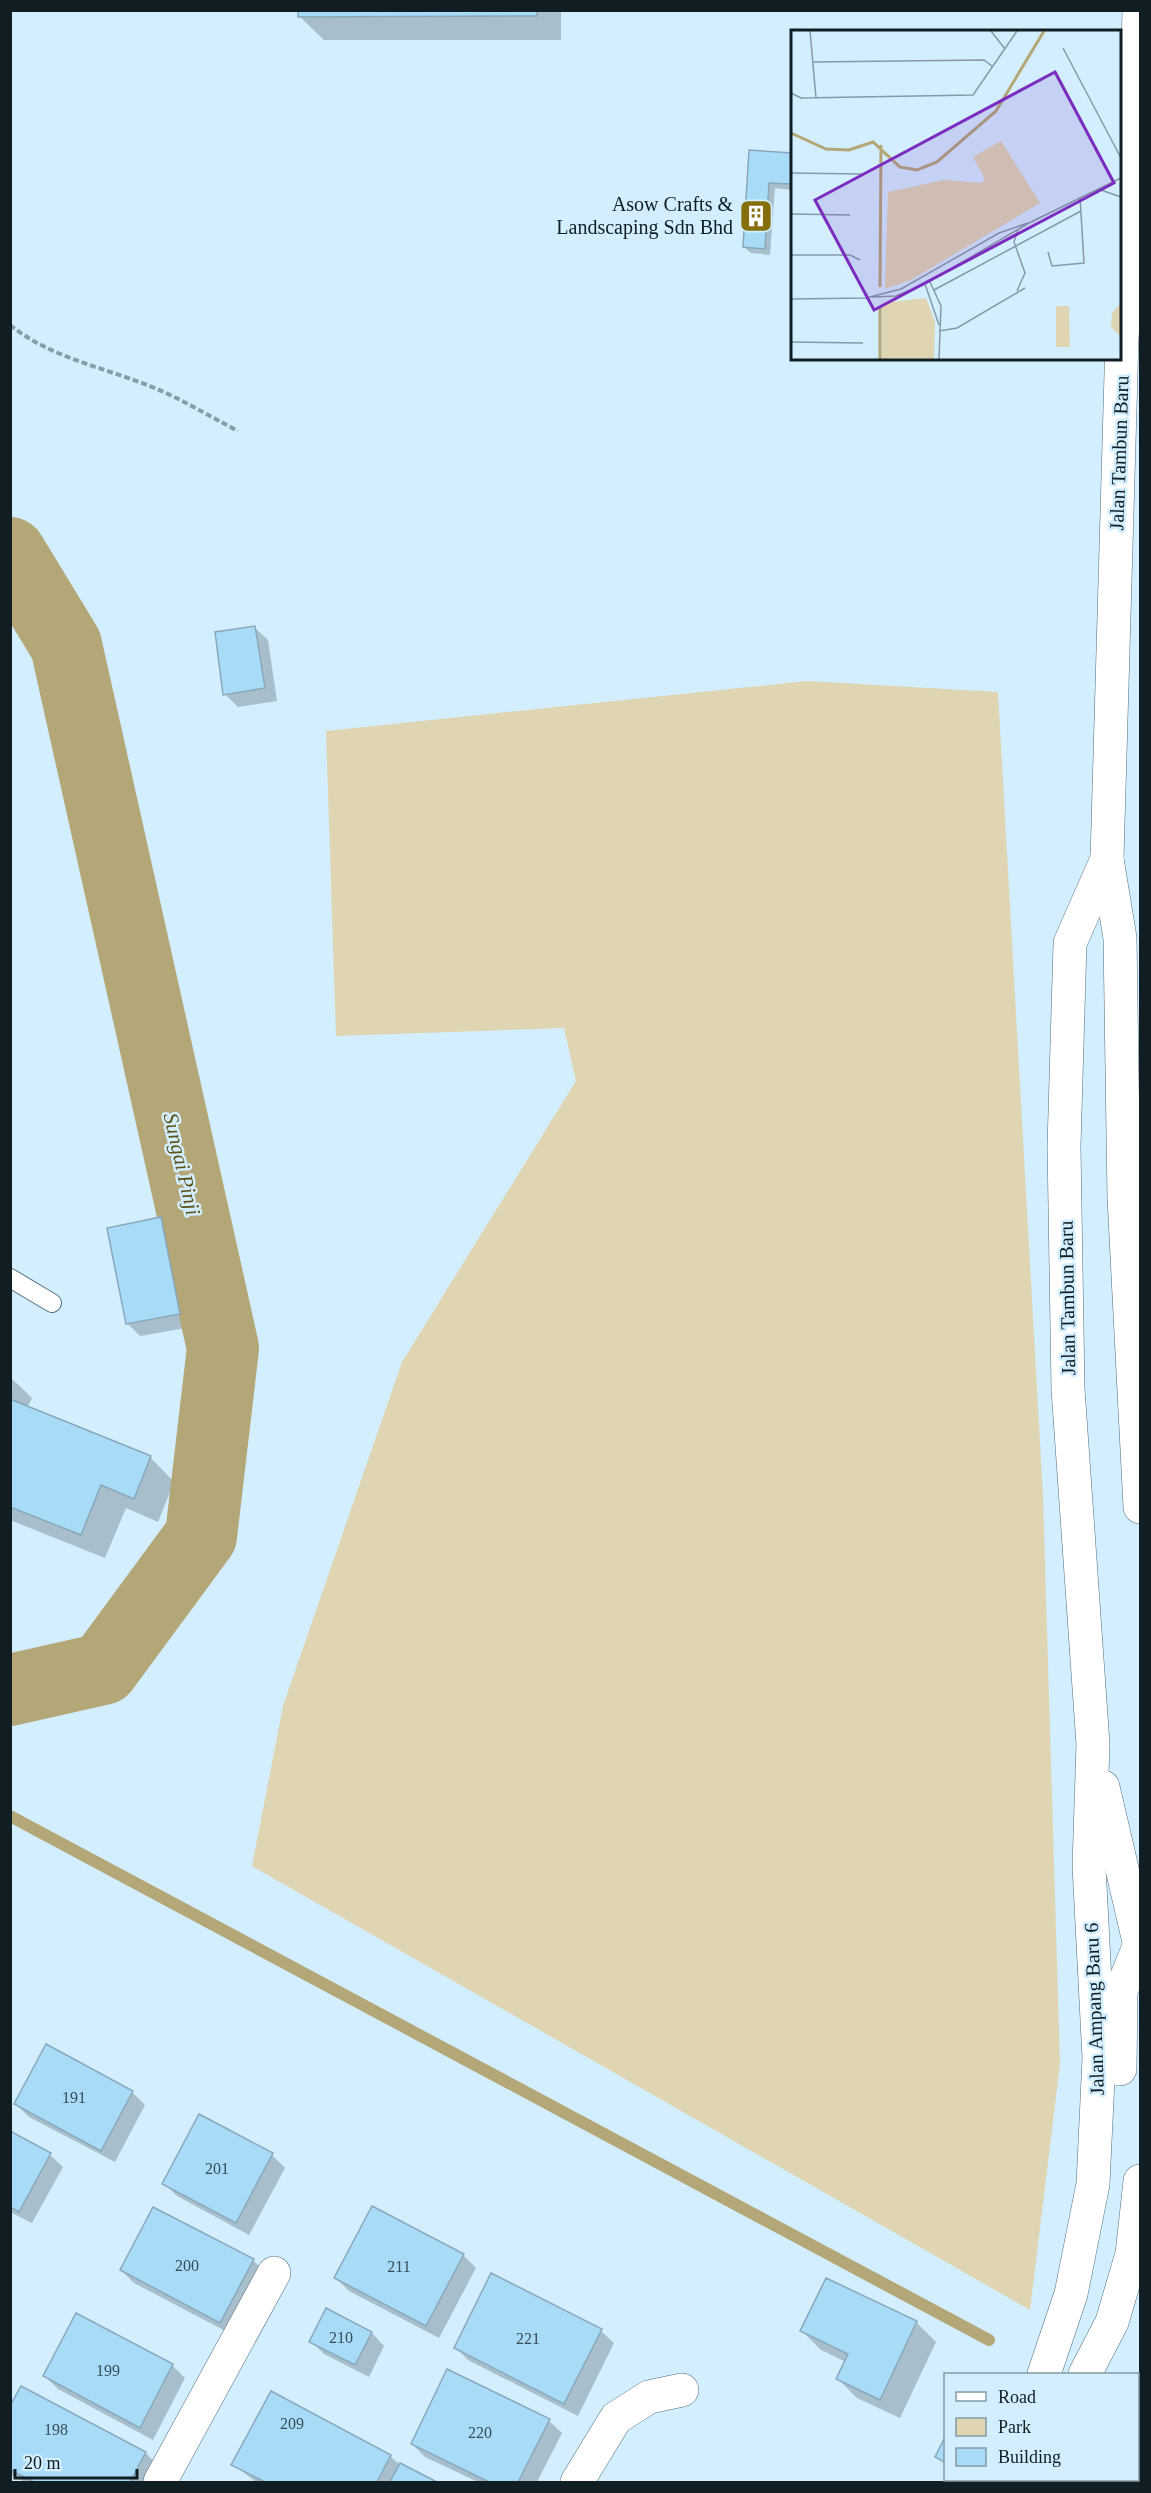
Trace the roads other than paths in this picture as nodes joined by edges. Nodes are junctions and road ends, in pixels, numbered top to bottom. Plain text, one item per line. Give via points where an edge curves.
1 (1139, 10) edge
2 (1138, 153) edge
3 (1131, 342) edge
4 (1107, 859) junction
5 (1120, 981) junction
6 (1140, 1006) edge
7 (1139, 1156) edge
8 (1124, 1198) junction
9 (10, 1278) edge
10 (52, 1303) dead end
11 (1140, 1507) edge
12 (1093, 1744) junction
13 (1140, 1945) edge
14 (1140, 2181) edge
15 (274, 2273) dead end
16 (1071, 2294) junction
17 (1044, 2373) edge
18 (1086, 2373) edge
19 (682, 2390) dead end
20 (160, 2482) edge
21 (577, 2482) edge

1 - 2 main road, Jalan Tambun Baru
2 - 3 main road, Jalan Tambun Baru
3 - 4 main road, Jalan Tambun Baru
4 - 5 main road, Jalan Tambun Baru via 1120,938
4 - 12 main road, Jalan Tambun Baru via 1070,943 1064,1146 1068,1389
5 - 6 main road
5 - 8 main road, Jalan Tambun Baru
7 - 8 main road
8 - 11 main road, Jalan Tambun Baru
9 - 10 lane
12 - 13 main road
12 - 16 main road, Jalan Ampang Baru 6 via 1089,1866 1099,2058 1093,2184
13 - 16 main road via 1121,1991 1121,2068 1105,2222
14 - 18 main road via 1132,2254 1112,2322
15 - 20 main road
16 - 17 main road, Jalan Ampang Baru 6
19 - 21 main road via 649,2397 616,2418

